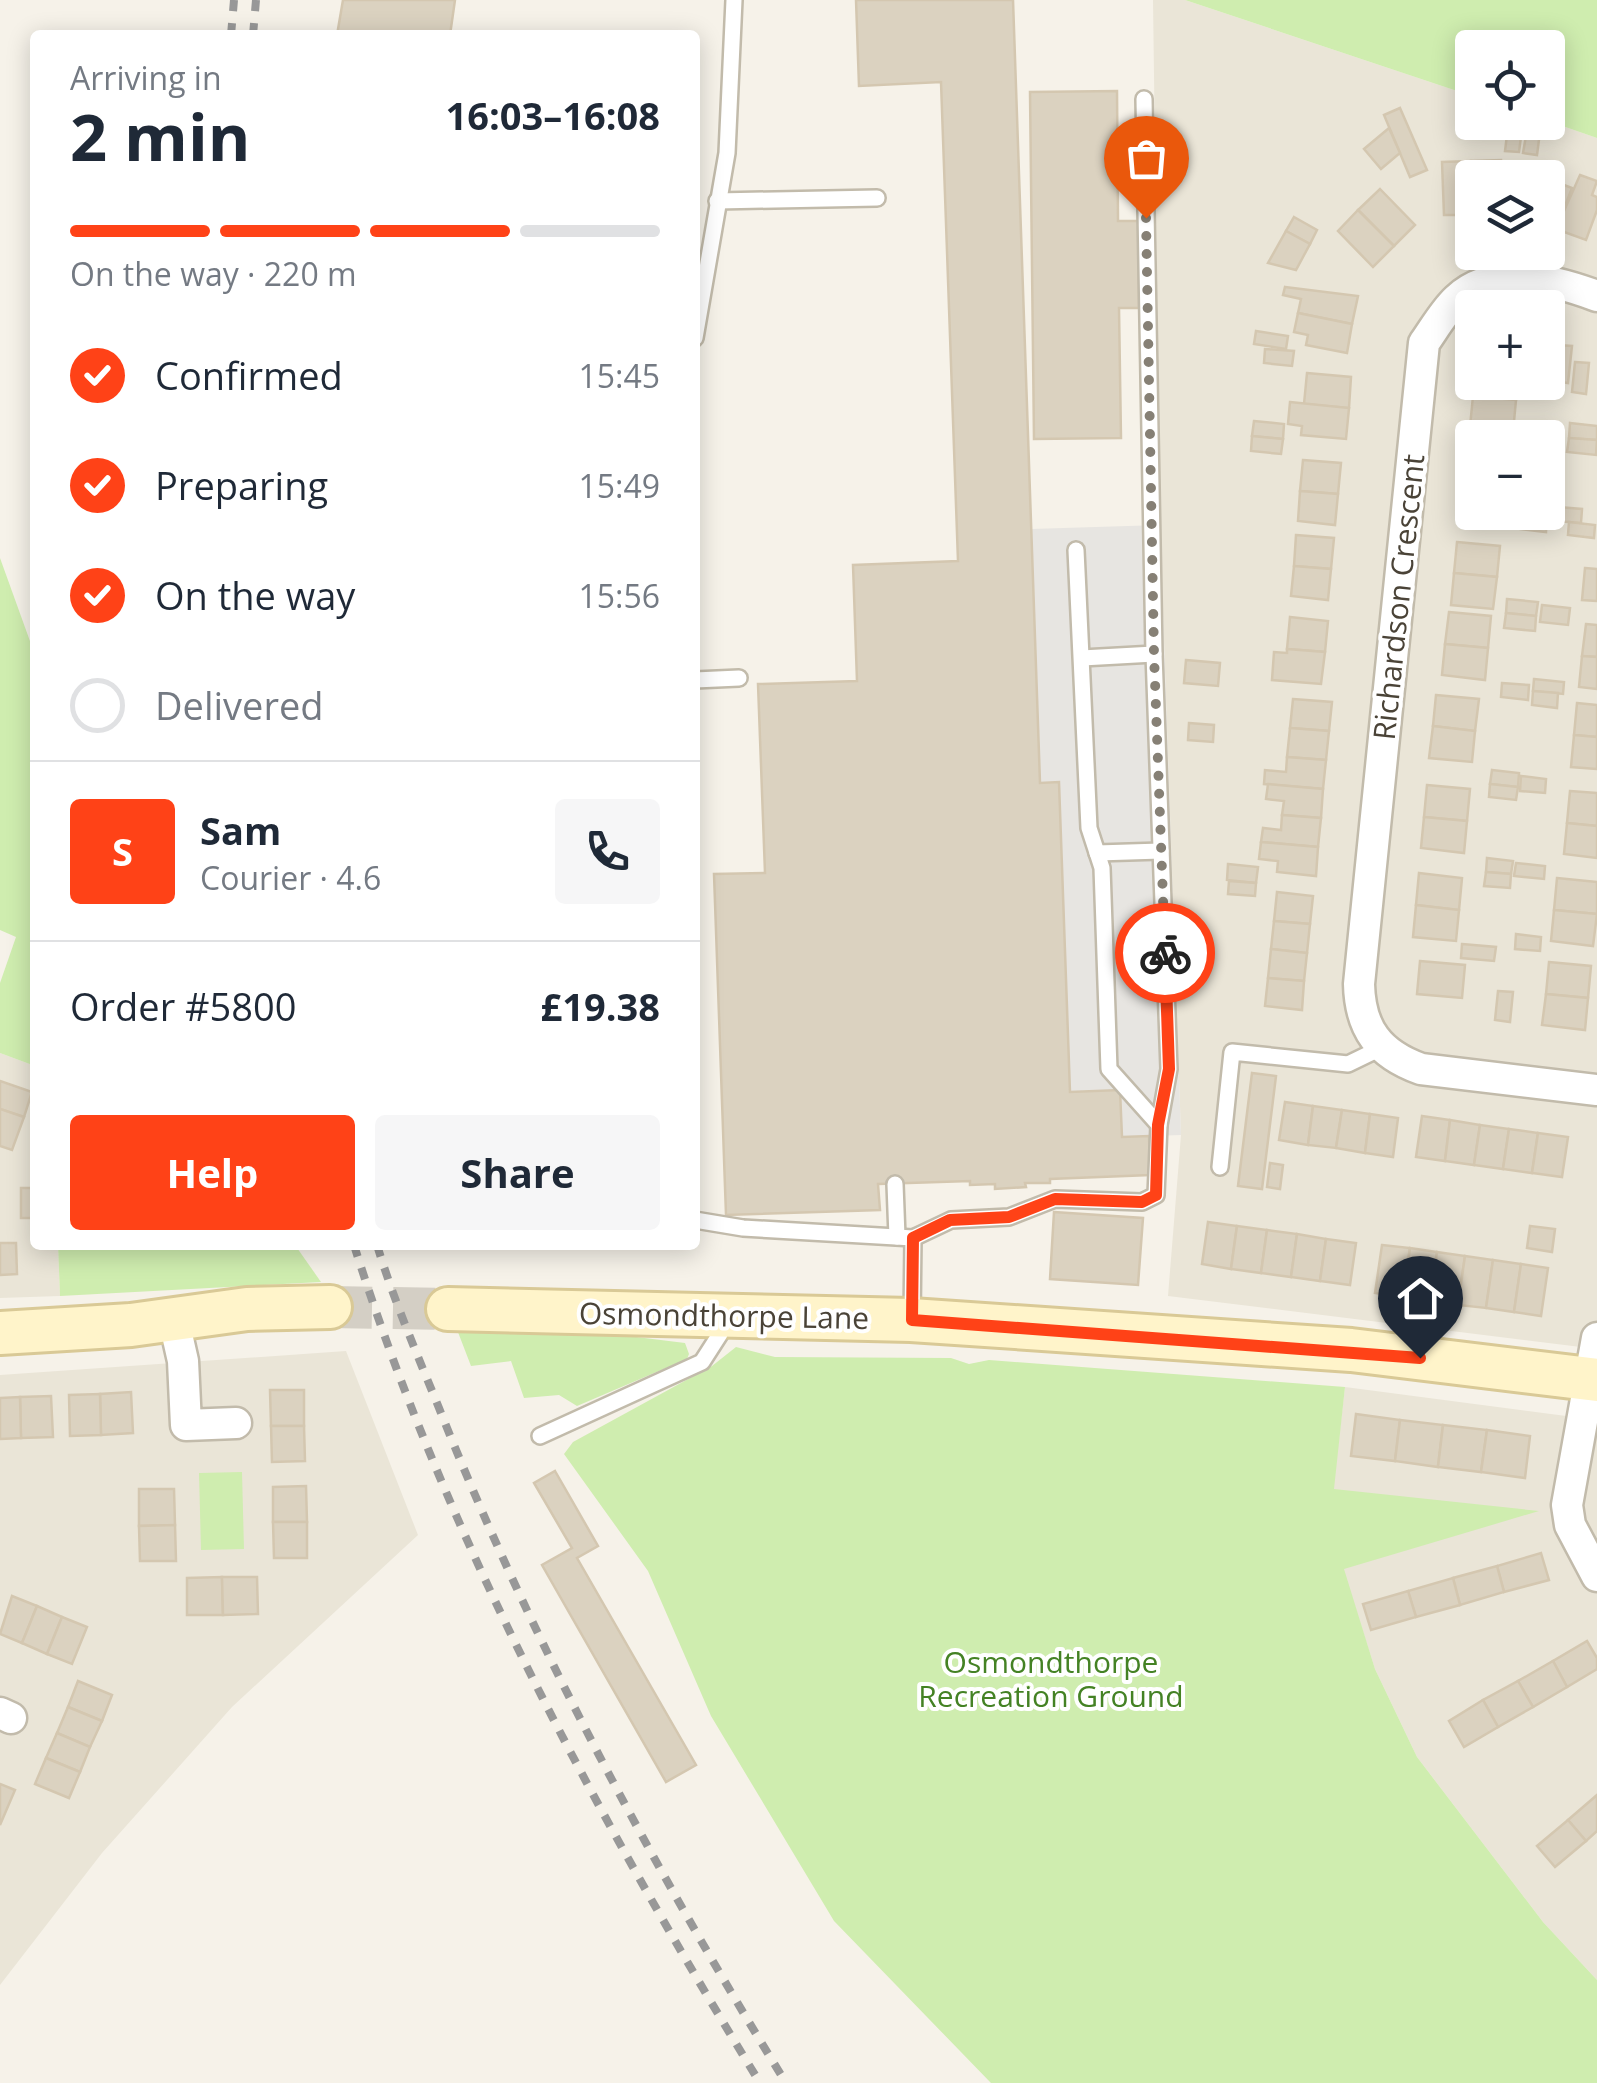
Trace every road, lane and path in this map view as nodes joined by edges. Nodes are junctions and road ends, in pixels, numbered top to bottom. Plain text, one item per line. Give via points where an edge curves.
1 (734, 0) edge
2 (1144, 99) dead end
3 (877, 198) dead end
4 (717, 201) junction
5 (1597, 296) edge
6 (700, 307) edge
7 (1076, 550) dead end
8 (1154, 654) junction
9 (1082, 658) junction
10 (739, 678) dead end
11 (700, 680) edge
12 (1161, 851) junction
13 (1097, 853) junction
14 (1380, 1048) junction
15 (1597, 1090) edge
16 (1158, 1125) junction
17 (1220, 1167) dead end
18 (895, 1184) dead end
19 (700, 1221) edge
20 (905, 1237) junction
21 (330, 1307) tunnel mouth
22 (448, 1309) tunnel mouth
23 (724, 1313) junction
24 (912, 1320) junction
25 (174, 1321) junction
26 (0, 1334) edge
27 (1597, 1338) edge
28 (1594, 1380) edge
29 (236, 1422) dead end
30 (540, 1436) dead end
31 (1597, 1576) edge

1 - 4 lane via 727,152
2 - 8 lane
3 - 4 lane
4 - 6 lane
5 - 14 street, Richardson Crescent via 1510,276 1458,297 1424,343 1358,984 1367,1029
7 - 9 lane
8 - 9 lane
8 - 12 lane
9 - 13 lane via 1089,828
10 - 11 lane
12 - 13 lane
12 - 16 lane via 1169,1069
13 - 16 lane via 1109,1068
14 - 15 street via 1421,1069
14 - 17 lane via 1348,1064 1232,1052
16 - 20 lane via 1156,1195 1142,1202 1055,1199 1009,1217 950,1220
18 - 20 lane
19 - 20 lane
20 - 24 lane
21 - 25 street via 248,1309
22 - 23 street, Osmondthorpe Lane
23 - 24 street, Osmondthorpe Lane
23 - 30 lane via 702,1362
24 - 28 street, Osmondthorpe Lane via 1351,1350
25 - 26 street
25 - 29 street via 186,1425
27 - 28 street
28 - 31 street via 1566,1506

